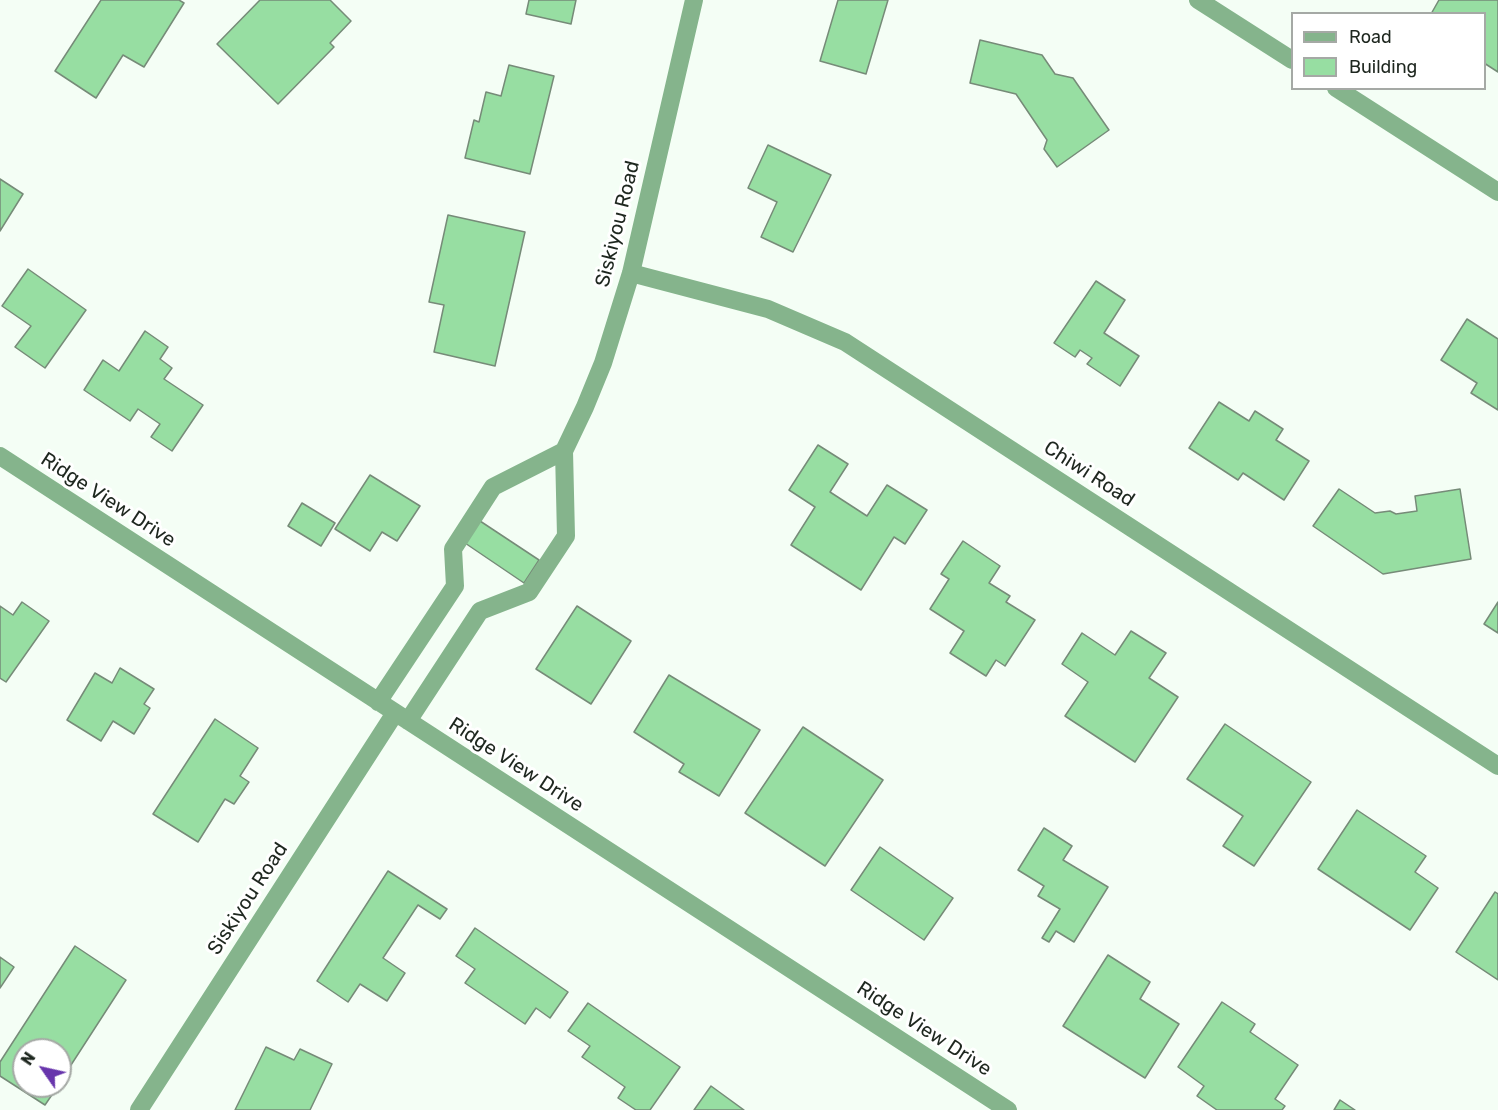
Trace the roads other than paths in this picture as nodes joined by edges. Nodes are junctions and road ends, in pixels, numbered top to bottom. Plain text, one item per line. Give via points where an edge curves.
1 (694, 0) edge
2 (1198, 0) edge
3 (1291, 59) edge
4 (1339, 90) edge
5 (1498, 192) edge
6 (631, 273) junction
7 (564, 451) junction
8 (0, 456) edge
9 (378, 702) junction
10 (402, 717) junction
11 (1498, 766) edge
12 (139, 1110) edge
13 (1008, 1110) edge

1 - 6 street, Siskiyou Road
2 - 3 street
4 - 5 street
6 - 7 street, Siskiyou Road via 603,363
6 - 11 street, Chiwi Road via 768,309 845,342
7 - 9 street via 493,487 453,549 455,586
7 - 10 street, Siskiyou Road via 566,536 529,592 480,611
8 - 9 street, Ridge View Drive
9 - 10 street, Ridge View Drive
10 - 12 street, Siskiyou Road
10 - 13 street, Ridge View Drive

